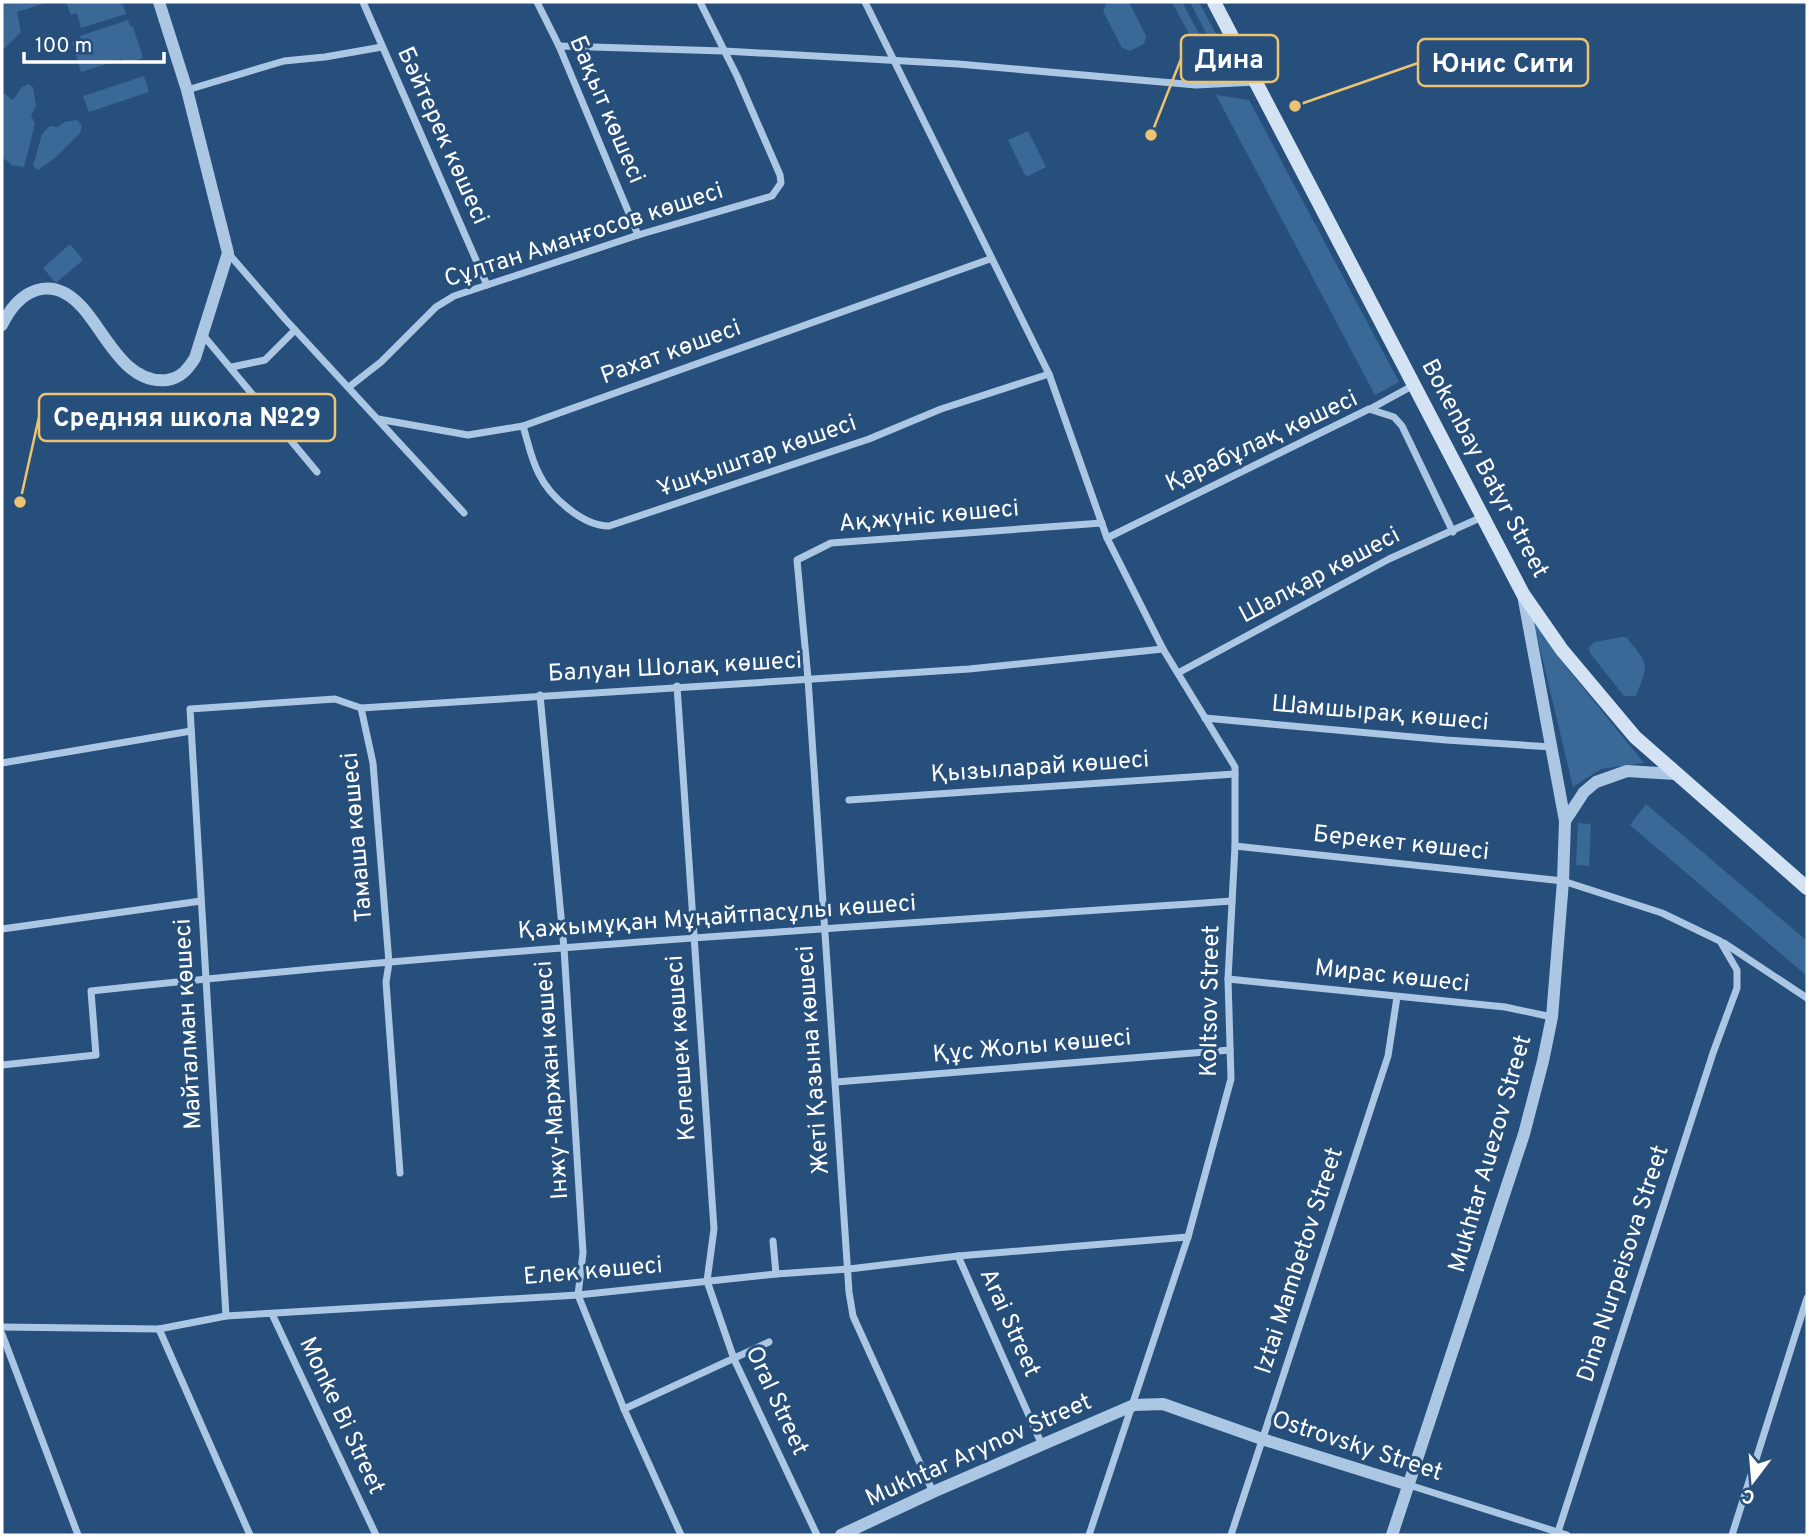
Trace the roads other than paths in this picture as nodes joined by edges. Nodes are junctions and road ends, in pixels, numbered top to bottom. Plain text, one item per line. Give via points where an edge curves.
1 (159, 2) edge
2 (363, 2) edge
3 (537, 2) edge
4 (700, 2) edge
5 (865, 2) edge
6 (1214, 2) edge
7 (559, 46) junction
8 (382, 47) junction
9 (724, 51) junction
10 (895, 61) junction
11 (1256, 82) junction
12 (187, 90) junction
13 (638, 235) junction
14 (228, 253) junction
15 (990, 259) junction
16 (487, 285) junction
17 (3, 319) edge
18 (295, 330) junction
19 (203, 335) junction
20 (232, 368) junction
21 (1049, 374) junction
22 (1414, 385) junction
23 (348, 387) junction
24 (1369, 409) junction
25 (378, 419) junction
26 (523, 426) junction
27 (317, 472) dead end
28 (464, 513) dead end
29 (1482, 517) junction
30 (1102, 523) junction
31 (1453, 532) junction
32 (1107, 538) junction
33 (1523, 594) junction
34 (1163, 649) junction
35 (1178, 673) junction
36 (808, 679) junction
37 (677, 687) junction
38 (540, 695) junction
39 (361, 708) junction
40 (190, 709) joint
41 (1205, 718) junction
42 (191, 731) junction
43 (1552, 747) junction
44 (2, 763) edge
45 (1235, 774) junction
46 (1675, 774) junction
47 (849, 800) dead end
48 (1565, 821) junction
49 (1235, 846) junction
50 (1563, 881) junction
51 (1807, 888) edge
52 (201, 901) junction
53 (1232, 901) junction
54 (2, 929) edge
55 (823, 929) junction
56 (693, 938) junction
57 (1720, 941) junction
58 (564, 948) junction
59 (388, 963) junction
60 (205, 978) junction
61 (1228, 979) junction
62 (1397, 997) junction
63 (1807, 998) edge
64 (1552, 1017) junction
65 (1230, 1051) junction
66 (2, 1065) edge
67 (836, 1082) junction
68 (400, 1173) dead end
69 (1188, 1237) junction
70 (773, 1241) dead end
71 (958, 1256) junction
72 (849, 1269) junction
73 (776, 1274) junction
74 (707, 1281) junction
75 (578, 1295) junction
76 (1807, 1298) edge
77 (272, 1314) junction
78 (226, 1315) junction
79 (2, 1327) edge
80 (159, 1329) junction
81 (2, 1334) edge
82 (769, 1342) dead end
83 (734, 1359) junction
84 (1134, 1405) junction
85 (624, 1409) junction
86 (1262, 1439) junction
87 (1042, 1445) junction
88 (1409, 1485) junction
89 (933, 1492) junction
90 (1557, 1534) edge
91 (78, 1535) edge
92 (250, 1535) edge
93 (376, 1535) edge
94 (681, 1535) edge
95 (817, 1535) edge
96 (841, 1535) edge
97 (1089, 1535) edge
98 (1231, 1535) edge
99 (1392, 1535) edge
100 (1567, 1535) edge
101 (1732, 1535) edge

1 - 12 street
2 - 8 street, Бәйтерек көшесі
3 - 7 street, Бақыт көшесі
4 - 9 street
5 - 10 street, Koltsov Street
6 - 11 main road, Bokenbay Batyr Street
7 - 9 street
7 - 13 street, Бақыт көшесі
8 - 12 street via 284,61
8 - 16 street, Бәйтерек көшесі
9 - 10 street
9 - 13 street, Сұлтан Аманғосов көшесі via 780,175 778,191
10 - 11 street via 1196,85
10 - 15 street, Koltsov Street
11 - 22 main road, Bokenbay Batyr Street
12 - 14 street
13 - 16 street, Сұлтан Аманғосов көшесі
14 - 18 street
14 - 19 street
15 - 21 street, Koltsov Street
15 - 26 street, Рахат көшесі
16 - 23 street, Сұлтан Аманғосов көшесі via 436,307 381,362
17 - 19 street via 33,290 50,288 82,307 128,366 156,380 172,379 186,371
18 - 20 street via 265,360
18 - 23 street
19 - 20 street
20 - 27 street
21 - 26 street, Ұшқыштар көшесі via 609,526 584,519 544,483
21 - 30 street, Koltsov Street
22 - 24 street
22 - 29 main road, Bokenbay Batyr Street
23 - 25 street
24 - 31 street, Қарабұлақ көшесі via 1394,417 1402,426
24 - 32 street, Қарабұлақ көшесі
25 - 26 street, Рахат көшесі via 468,435
25 - 28 street
29 - 31 street, Шалқар көшесі
29 - 33 main road, Bokenbay Batyr Street
30 - 32 street, Koltsov Street
30 - 36 street, Ақжүніс көшесі via 831,543 817,549 797,560
31 - 35 street, Шалқар көшесі via 1389,559
32 - 34 street, Koltsov Street
33 - 43 street, Mukhtar Auezov Street
33 - 46 main road, Bokenbay Batyr Street via 1553,638 1635,737
34 - 35 street, Koltsov Street
34 - 36 street, Балуан Шолақ көшесі via 969,669
35 - 41 street, Koltsov Street
36 - 37 street, Балуан Шолақ көшесі
36 - 55 street, Жеті Қазына көшесі
37 - 38 street, Балуан Шолақ көшесі
37 - 56 street, Келешек көшесі
38 - 39 street, Балуан Шолақ көшесі
38 - 58 street, Інжу-Маржан көшесі
39 - 40 street, Балуан Шолақ көшесі via 335,699
39 - 59 street, Тамаша көшесі via 373,763
40 - 42 street, Майталман көшесі
41 - 43 street, Шамшырақ көшесі
41 - 45 street, Koltsov Street via 1235,766
42 - 44 street
42 - 52 street, Майталман көшесі
43 - 48 street, Mukhtar Auezov Street
45 - 47 street, Қызыларай көшесі
45 - 49 street, Koltsov Street
46 - 48 street via 1627,771 1596,782
46 - 51 main road, Bokenbay Batyr Street
48 - 50 street, Mukhtar Auezov Street
49 - 50 street, Берекет көшесі
49 - 53 street, Koltsov Street
50 - 57 street, Берекет көшесі via 1662,913
50 - 64 street, Mukhtar Auezov Street
52 - 54 street
52 - 60 street, Майталман көшесі
53 - 55 street, Қажымұқан Мұңайтпасұлы көшесі
53 - 61 street, Koltsov Street
55 - 56 street, Қажымұқан Мұңайтпасұлы көшесі
55 - 67 street, Жеті Қазына көшесі
56 - 58 street, Қажымұқан Мұңайтпасұлы көшесі
56 - 74 street, Келешек көшесі via 714,1229
57 - 63 street, Берекет көшесі
57 - 90 street, Dina Nurpeisova Street via 1737,970 1737,988
58 - 59 street, Қажымұқан Мұңайтпасұлы көшесі
58 - 75 street, Інжу-Маржан көшесі via 583,1253
59 - 60 street, Қажымұқан Мұңайтпасұлы көшесі
59 - 68 street, Тамаша көшесі
60 - 66 street, Қажымұқан Мұңайтпасұлы көшесі via 91,991 96,1055
60 - 78 street, Майталман көшесі
61 - 62 street, Мирас көшесі
61 - 65 street, Koltsov Street
62 - 64 street, Мирас көшесі via 1505,1007
62 - 86 street, Iztai Mambetov Street via 1388,1056
64 - 88 street, Mukhtar Auezov Street via 1524,1134
65 - 67 street, Құс Жолы көшесі
65 - 69 street, Koltsov Street via 1231,1079
67 - 72 street, Жеті Қазына көшесі
69 - 71 street, Елек көшесі
69 - 84 street, Koltsov Street
70 - 73 street
71 - 72 street, Елек көшесі
71 - 87 street, Arai Street
72 - 73 street, Елек көшесі
72 - 89 street, Жеті Қазына көшесі via 853,1316
73 - 74 street, Елек көшесі
74 - 75 street, Елек көшесі
74 - 83 street, Oral Street
75 - 77 street, Елек көшесі
75 - 85 street
76 - 101 street
77 - 78 street, Елек көшесі
77 - 93 street, Monke Bi Street
78 - 80 street, Елек көшесі
79 - 80 street, Елек көшесі
80 - 92 street
81 - 91 street
82 - 83 street
83 - 85 street
83 - 95 street, Oral Street
84 - 86 street, Ostrovsky Street via 1163,1404
84 - 87 street, Mukhtar Arynov Street
84 - 97 street, Koltsov Street
85 - 94 street
86 - 88 street, Ostrovsky Street
86 - 98 street, Iztai Mambetov Street
87 - 89 street, Mukhtar Arynov Street
88 - 90 street, Ostrovsky Street
88 - 99 street, Mukhtar Auezov Street
89 - 96 street, Mukhtar Arynov Street
90 - 100 street, Ostrovsky Street

